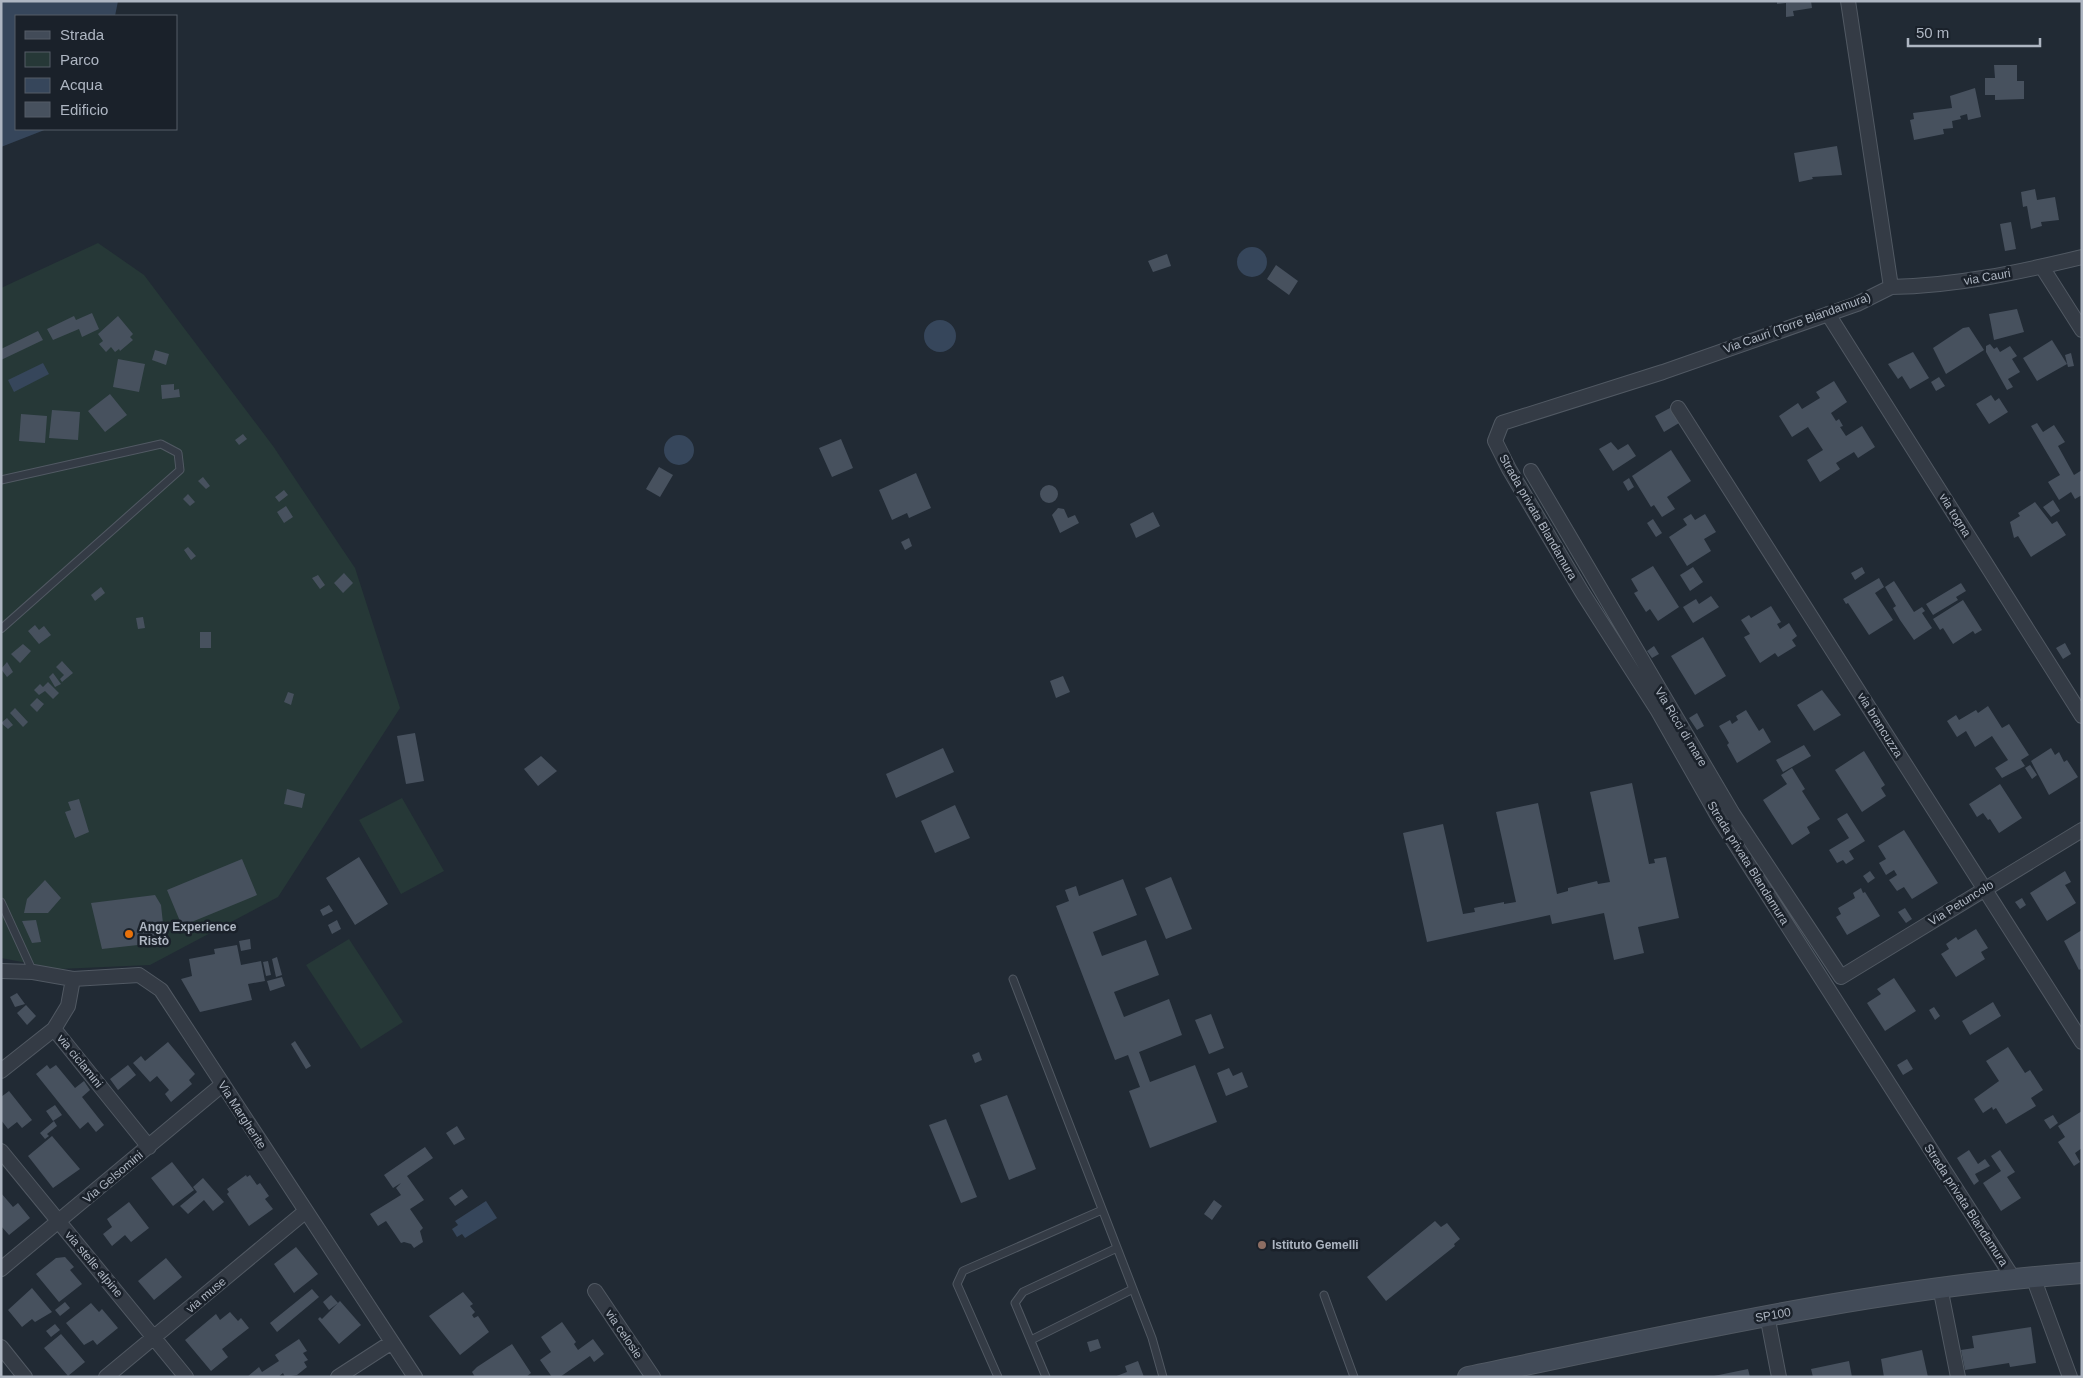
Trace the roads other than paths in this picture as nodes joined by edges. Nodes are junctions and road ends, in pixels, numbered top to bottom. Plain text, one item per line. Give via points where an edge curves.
1 (1848, 1) edge
2 (2082, 257) edge
3 (2042, 267) junction
4 (1891, 287) junction
5 (1828, 314) junction
6 (2082, 330) edge
7 (1678, 408) dead end
8 (1495, 440) joint
9 (1531, 472) dead end
10 (1, 480) edge
11 (1, 629) edge
12 (1663, 708) junction
13 (2082, 716) edge
14 (1733, 814) junction
15 (1720, 820) junction
16 (2082, 830) edge
17 (1984, 889) junction
18 (1, 902) edge
19 (1, 971) edge
20 (33, 972) junction
21 (1841, 977) joint
22 (73, 979) junction
23 (1012, 979) dead end
24 (54, 1029) junction
25 (2082, 1042) edge
26 (1, 1071) edge
27 (223, 1084) junction
28 (149, 1147) junction
29 (1, 1151) edge
30 (1102, 1210) junction
31 (306, 1211) junction
32 (59, 1223) junction
33 (1116, 1248) junction
34 (1, 1269) edge
35 (2082, 1274) edge
36 (2023, 1278) junction
37 (1940, 1287) junction
38 (1133, 1289) junction
39 (595, 1291) dead end
40 (1324, 1295) dead end
41 (1766, 1315) junction
42 (155, 1337) junction
43 (1031, 1340) junction
44 (392, 1342) junction
45 (1, 1347) edge
46 (1496, 1374) edge
47 (25, 1377) edge
48 (106, 1377) edge
49 (186, 1377) edge
50 (338, 1377) edge
51 (415, 1377) edge
52 (653, 1377) edge
53 (998, 1377) edge
54 (1046, 1377) edge
55 (1164, 1377) edge
56 (1354, 1377) edge
57 (1468, 1377) edge
58 (1779, 1377) edge
59 (1958, 1377) edge
60 (2070, 1377) edge

1 - 4 street
2 - 3 street, via Cauri
3 - 4 street, via Cauri via 1928,287
3 - 6 street
4 - 5 street, Via Cauri (Torre Blandamura)
5 - 8 street, Via Cauri (Torre Blandamura) via 1663,372 1502,423
5 - 13 street, via togna
7 - 17 street, via brancuzza
8 - 12 street, Strada privata Blandamura via 1582,592
9 - 12 street, Via Ricci di mare
10 - 11 lane via 161,444 178,453 180,470
12 - 14 street, Via Ricci di mare
12 - 15 street, Strada privata Blandamura
14 - 15 street
14 - 21 street, Via Ricci di mare
15 - 36 street, Strada privata Blandamura
16 - 17 street, Via Petuncolo
17 - 21 street, Via Petuncolo
17 - 25 street, via brancuzza
18 - 20 lane
19 - 20 street, Via Margherite
20 - 22 street, Via Margherite
22 - 24 street via 68,1006
22 - 27 street, Via Margherite via 140,975 161,990
23 - 30 lane
24 - 26 street, via ciclamini
24 - 28 street, via ciclamini
27 - 28 street, Via Gelsomini
27 - 31 street, Via Margherite
28 - 32 street, Via Gelsomini
29 - 32 street, via stelle alpine
30 - 33 lane
30 - 53 lane via 963,1271 957,1284
31 - 42 street, via muse
31 - 44 street, Via Margherite
32 - 34 street, Via Gelsomini
32 - 42 street, via stelle alpine
33 - 38 lane
33 - 43 lane via 1023,1292 1015,1303
35 - 36 main road, SP100 / SP100
36 - 37 main road, SP100 / SP100
36 - 60 street, Strada privata Blandamura
37 - 41 main road, SP100 / SP100
37 - 59 street
38 - 43 lane
38 - 55 lane
39 - 52 street, via celosie
40 - 56 lane
41 - 46 main road, SP100 / SP100
41 - 58 street
42 - 48 street, via muse
42 - 49 street, via stelle alpine
43 - 54 lane
44 - 50 street
44 - 51 street, Via Margherite
45 - 47 street
46 - 57 main road, SP100 / SP100

